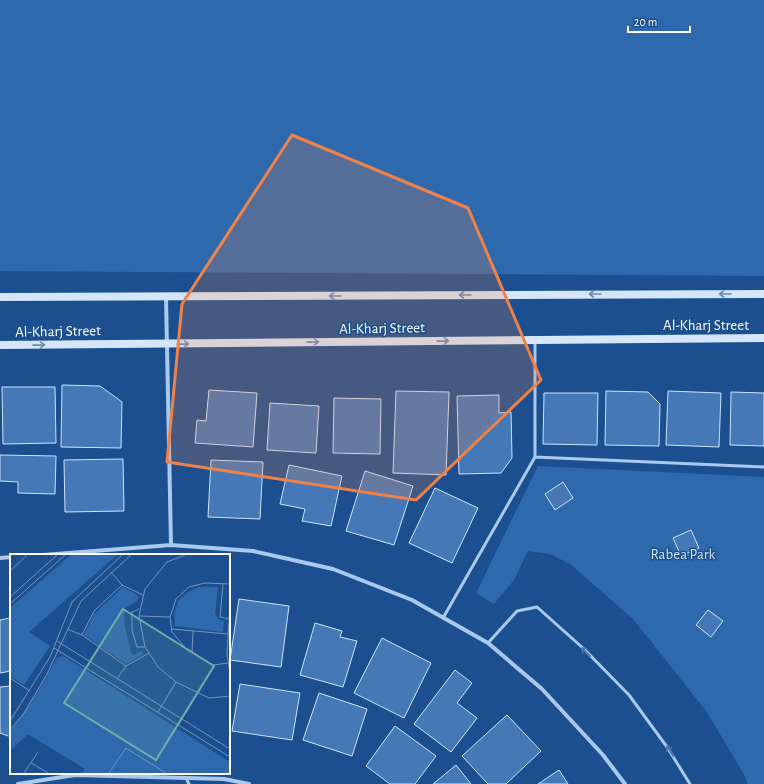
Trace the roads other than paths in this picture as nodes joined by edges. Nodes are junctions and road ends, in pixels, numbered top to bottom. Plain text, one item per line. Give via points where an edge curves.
1 (764, 294) edge
2 (0, 297) edge
3 (166, 297) junction
4 (764, 338) edge
5 (535, 340) junction
6 (167, 344) junction
7 (0, 346) edge
8 (535, 457) junction
9 (764, 467) edge
10 (171, 545) junction
11 (56, 554) edge
12 (10, 557) edge
13 (0, 558) edge
14 (443, 618) junction
15 (488, 643) junction
16 (186, 778) junction
17 (18, 784) edge
18 (189, 784) edge
19 (249, 784) edge
20 (625, 784) edge
21 (690, 784) edge

1 -> 3 street, Al-Kharj Street
2 - 3 street, Al-Kharj Street
3 - 6 street
4 - 5 street, Al-Kharj Street
6 -> 5 street, Al-Kharj Street
5 - 8 lane
7 -> 6 street, Al-Kharj Street
6 - 10 street
8 - 9 lane
8 - 14 lane
10 - 11 street
10 - 14 street via 253,551 333,569 412,600
12 - 13 street
14 - 15 street
15 - 20 street via 542,689 603,755
21 -> 15 lane via 629,695 584,649 537,607 517,611
16 - 17 street via 75,775
16 - 18 lane
16 - 19 street via 224,779

